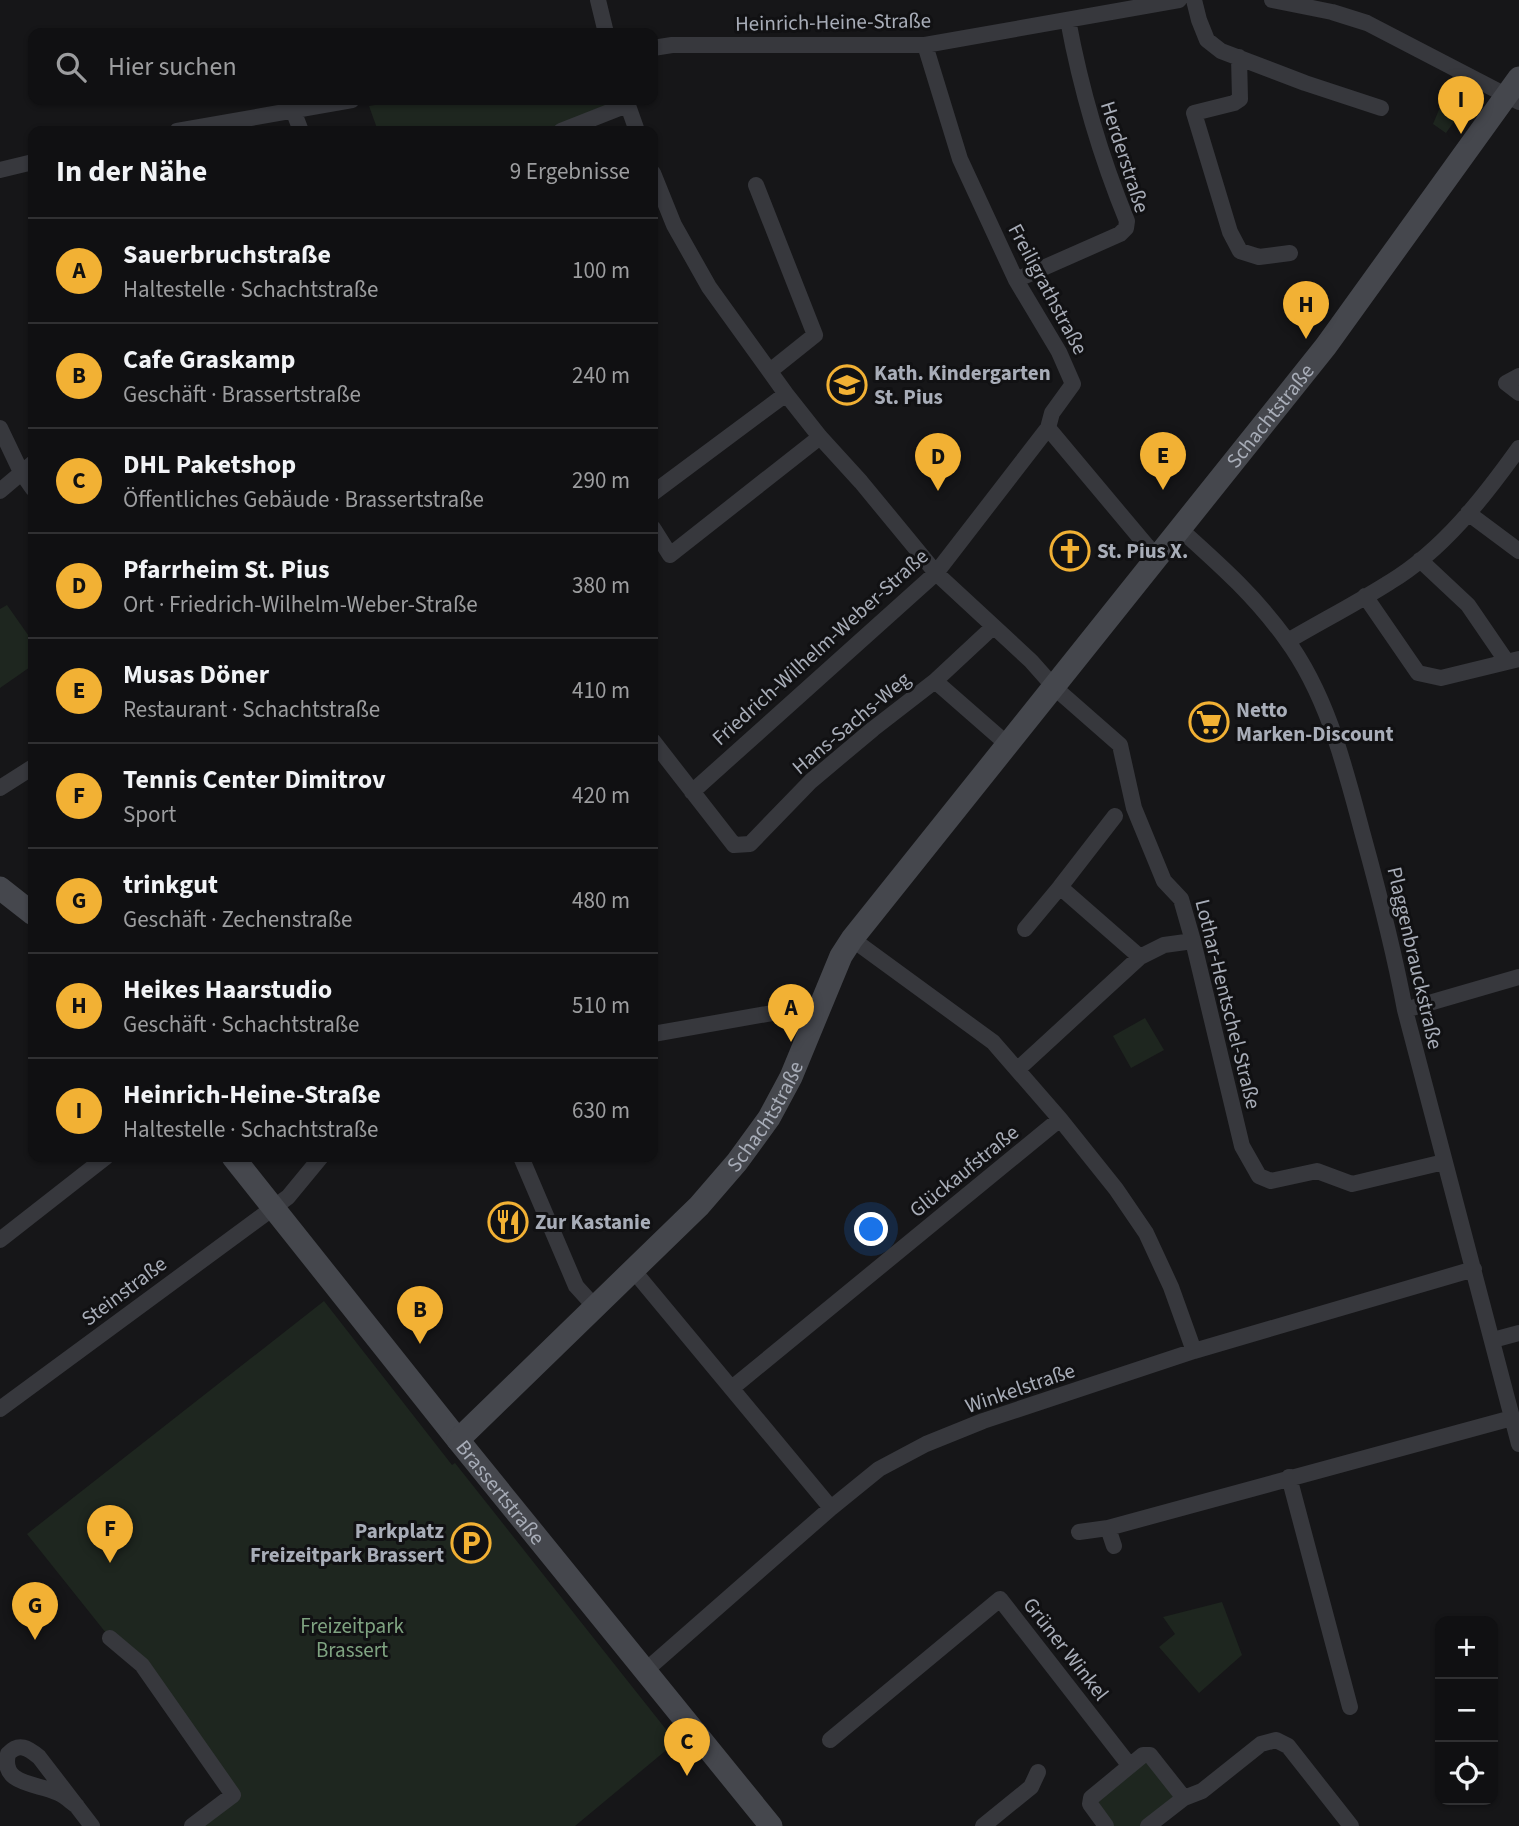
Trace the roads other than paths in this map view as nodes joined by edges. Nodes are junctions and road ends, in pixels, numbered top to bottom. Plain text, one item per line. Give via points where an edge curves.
1 (598, 0) edge
2 (1179, 0) edge
3 (1194, 0) edge
4 (1272, 0) edge
5 (1068, 20) junction
6 (605, 28) edge
7 (925, 45) junction
8 (658, 47) edge
9 (1239, 57) junction
10 (1515, 92) edge
11 (322, 105) edge
12 (619, 105) edge
13 (627, 105) edge
14 (1381, 108) dead end
15 (293, 110) junction
16 (205, 126) edge
17 (299, 126) edge
18 (572, 126) edge
19 (635, 126) edge
20 (28, 163) edge
21 (0, 170) edge
22 (658, 185) edge
23 (756, 185) dead end
24 (1290, 253) dead end
25 (1016, 280) junction
26 (770, 371) junction
27 (1519, 376) edge
28 (1519, 393) edge
29 (786, 394) junction
30 (0, 428) edge
31 (1048, 428) junction
32 (820, 437) junction
33 (1519, 448) edge
34 (27, 467) edge
35 (658, 489) edge
36 (0, 491) edge
37 (1468, 513) junction
38 (1180, 529) junction
39 (658, 536) edge
40 (1519, 551) edge
41 (1157, 558) junction
42 (1420, 560) junction
43 (936, 573) junction
44 (1365, 596) junction
45 (993, 627) junction
46 (1288, 641) junction
47 (1513, 661) edge
48 (935, 681) junction
49 (1055, 688) junction
50 (1007, 744) junction
51 (658, 748) edge
52 (28, 769) edge
53 (0, 788) edge
54 (692, 792) junction
55 (1115, 816) dead end
56 (1060, 887) junction
57 (0, 888) edge
58 (28, 910) edge
59 (1025, 929) dead end
60 (852, 939) junction
61 (1193, 941) junction
62 (1140, 957) junction
63 (1519, 977) edge
64 (1405, 1010) junction
65 (817, 1013) junction
66 (658, 1033) edge
67 (1018, 1069) junction
68 (1060, 1119) junction
69 (100, 1162) edge
70 (237, 1162) edge
71 (317, 1162) edge
72 (524, 1162) edge
73 (1444, 1162) junction
74 (274, 1207) junction
75 (0, 1240) edge
76 (1474, 1269) junction
77 (633, 1270) junction
78 (594, 1307) junction
79 (1519, 1334) edge
80 (1493, 1340) junction
81 (1194, 1351) junction
82 (732, 1388) junction
83 (0, 1409) edge
84 (1512, 1418) junction
85 (458, 1440) junction
86 (1519, 1444) edge
87 (1289, 1477) junction
88 (831, 1508) junction
89 (1108, 1528) junction
90 (1079, 1532) dead end
91 (1114, 1546) dead end
92 (110, 1638) dead end
93 (645, 1671) junction
94 (1350, 1707) dead end
95 (830, 1740) dead end
96 (1130, 1766) junction
97 (1038, 1772) dead end
98 (1184, 1798) junction
99 (77, 1806) dead end
100 (1104, 1825) edge
101 (92, 1826) edge
102 (192, 1826) edge
103 (771, 1826) edge
104 (983, 1826) edge
105 (1148, 1826) edge
106 (1351, 1826) edge

1 - 6 street
2 - 5 street, Heinrich-Heine-Straße
3 - 9 street via 1207,40
4 - 10 street via 1367,23
5 - 7 street, Heinrich-Heine-Straße
5 - 25 street, Herderstraße via 1090,120 1126,228
7 - 8 street, Heinrich-Heine-Straße
7 - 25 street, Freiligrathstraße via 960,159
9 - 14 street
9 - 24 street via 1240,99 1194,113 1240,251 1259,257
10 - 38 street, Schachtstraße via 1326,346
11 - 15 street
12 - 18 street
13 - 19 street
15 - 16 street
15 - 17 street
20 - 21 street
22 - 26 street, Lothar-Hentschel-Straße via 709,287
23 - 26 street via 815,335
25 - 31 street, Freiligrathstraße via 1073,384 1052,413
26 - 29 street, Lothar-Hentschel-Straße
27 - 28 street via 1506,383
29 - 32 street, Lothar-Hentschel-Straße
29 - 35 street
30 - 34 street
31 - 41 street
31 - 43 street, Friedrich-Wilhelm-Weber-Straße
32 - 39 street via 670,555
32 - 43 street, Lothar-Hentschel-Straße
33 - 37 street
34 - 36 street
37 - 40 street
37 - 42 street
38 - 41 street, Schachtstraße
38 - 46 street, Plaggenbrauckstraße via 1242,584
41 - 49 street, Schachtstraße
42 - 44 street
42 - 47 street via 1468,606
43 - 45 street, Lothar-Hentschel-Straße
43 - 54 street, Friedrich-Wilhelm-Weber-Straße
44 - 46 street
44 - 47 street via 1418,673 1441,678
45 - 48 street, Hans-Sachs-Weg
45 - 49 street, Lothar-Hentschel-Straße
46 - 64 street, Plaggenbrauckstraße via 1322,702 1343,763 1394,950
48 - 50 street
48 - 54 street, Hans-Sachs-Weg via 811,781 756,841 734,845
49 - 50 street, Schachtstraße
49 - 61 street, Lothar-Hentschel-Straße via 1120,745 1134,808 1164,881 1181,899
50 - 60 street, Schachtstraße
51 - 54 street
52 - 53 street
55 - 56 street
56 - 59 street
56 - 62 street
57 - 58 street
60 - 65 street, Schachtstraße
60 - 67 street via 993,1042
61 - 62 street via 1164,945
61 - 73 street, Lothar-Hentschel-Straße via 1242,1146 1259,1176 1271,1181 1317,1171 1346,1183
62 - 67 street
63 - 64 street
64 - 73 street, Plaggenbrauckstraße
65 - 66 street via 789,1010
65 - 77 street, Schachtstraße via 769,1118 699,1206
67 - 68 street
68 - 81 street via 1146,1233
68 - 82 street, Glückaufstraße
69 - 75 street
70 - 74 street, Brassertstraße
71 - 74 street, Steinstraße
72 - 78 street via 576,1286
73 - 76 street, Plaggenbrauckstraße
74 - 83 street, Steinstraße
74 - 85 street, Brassertstraße
76 - 80 street, Plaggenbrauckstraße
76 - 81 street, Winkelstraße
77 - 78 street, Schachtstraße
77 - 82 street
78 - 85 street, Schachtstraße
79 - 80 street
80 - 84 street, Plaggenbrauckstraße
81 - 88 street, Winkelstraße via 926,1444 879,1469
82 - 88 street
84 - 86 street, Plaggenbrauckstraße
84 - 87 street
85 - 93 street, Brassertstraße
87 - 89 street
87 - 94 street
88 - 93 street, Winkelstraße
89 - 90 street
89 - 91 street
92 - 102 street via 142,1665 233,1795
93 - 103 street, Brassertstraße
95 - 96 street, Grüner Winkel via 1000,1600
96 - 98 street via 1150,1755
96 - 100 street via 1090,1798
97 - 104 street via 1031,1787
98 - 105 street
98 - 106 street via 1202,1791 1261,1744 1276,1740 1288,1746
99 - 101 street

